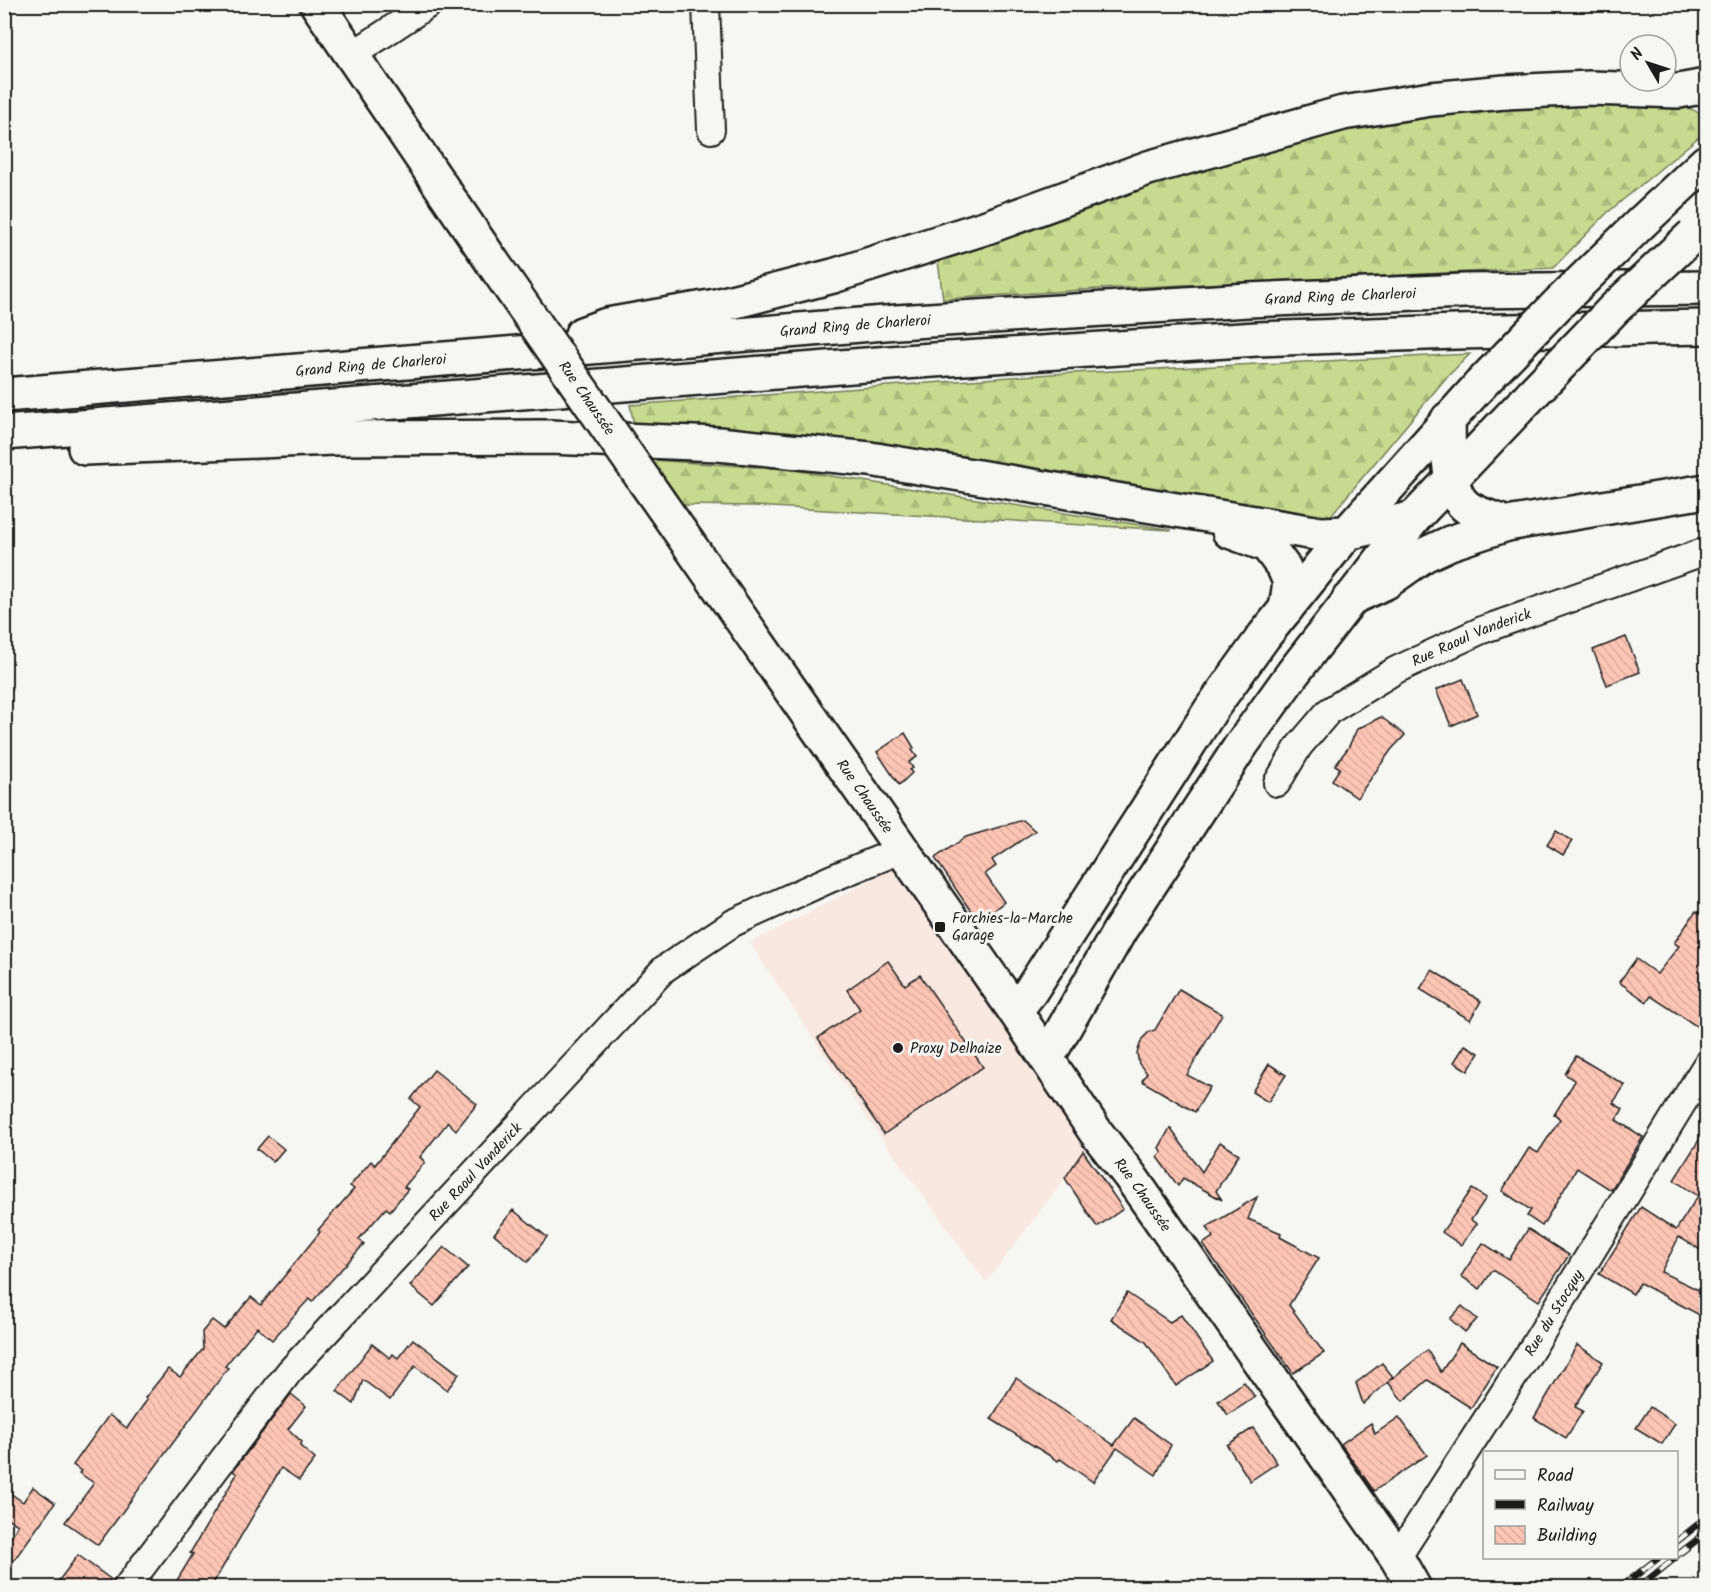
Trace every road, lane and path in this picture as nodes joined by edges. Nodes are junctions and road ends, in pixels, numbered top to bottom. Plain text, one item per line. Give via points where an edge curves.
1 (317, 4) edge
2 (429, 4) edge
3 (706, 4) edge
4 (352, 55) junction
5 (1697, 92) edge
6 (711, 130) dead end
7 (1707, 162) edge
8 (1700, 229) edge
9 (1707, 288) edge
10 (1707, 327) edge
11 (526, 354) junction
12 (4, 395) edge
13 (1448, 419) junction
14 (11, 433) edge
15 (1451, 480) junction
16 (1707, 491) edge
17 (1165, 509) junction
18 (1414, 518) junction
19 (1507, 524) junction
20 (1347, 533) junction
21 (1707, 551) edge
22 (1349, 600) junction
23 (1286, 609) junction
24 (1276, 783) dead end
25 (901, 850) junction
26 (1015, 1011) junction
27 (1047, 1058) junction
28 (1707, 1065) edge
29 (1396, 1558) junction
30 (126, 1587) edge
31 (1414, 1587) edge

1 - 4 main road, Rue Chaussée
2 - 4 street
3 - 6 street
4 - 25 main road, Rue Chaussée, bridge
5 - 11 main road via 1590,88 1505,92 1343,113 1148,168 987,228 833,276 716,306 607,325
7 - 13 main road, bridge via 1558,304
8 - 15 main road, bridge via 1614,309
9 - 11 main road, Grand Ring de Charleroi via 1465,291 1248,300 897,322
10 - 14 main road via 1257,339 903,362
11 - 12 main road, Grand Ring de Charleroi
13 - 15 main road
13 - 20 main road
14 - 17 main road via 65,449 345,438 550,437 718,444 870,459
15 - 18 main road
15 - 19 main road via 1467,507
16 - 19 main road
17 - 20 main road via 1321,534
17 - 23 main road via 1267,545 1290,582
18 - 20 main road
18 - 22 main road
19 - 22 main road via 1424,555 1386,582
20 - 23 main road
21 - 24 street, Rue Raoul Vanderick via 1482,630 1396,670 1329,711 1299,746
22 - 27 main road via 1229,764 1120,930
23 - 26 main road via 1212,708
25 - 26 main road, Rue Chaussée
25 - 30 street, Rue Raoul Vanderick via 733,923 664,969 289,1372
26 - 27 main road, Rue Chaussée
27 - 29 main road, Rue Chaussée
28 - 29 street, Rue du Stocquy via 1528,1355
29 - 31 main road, Rue Chaussée

